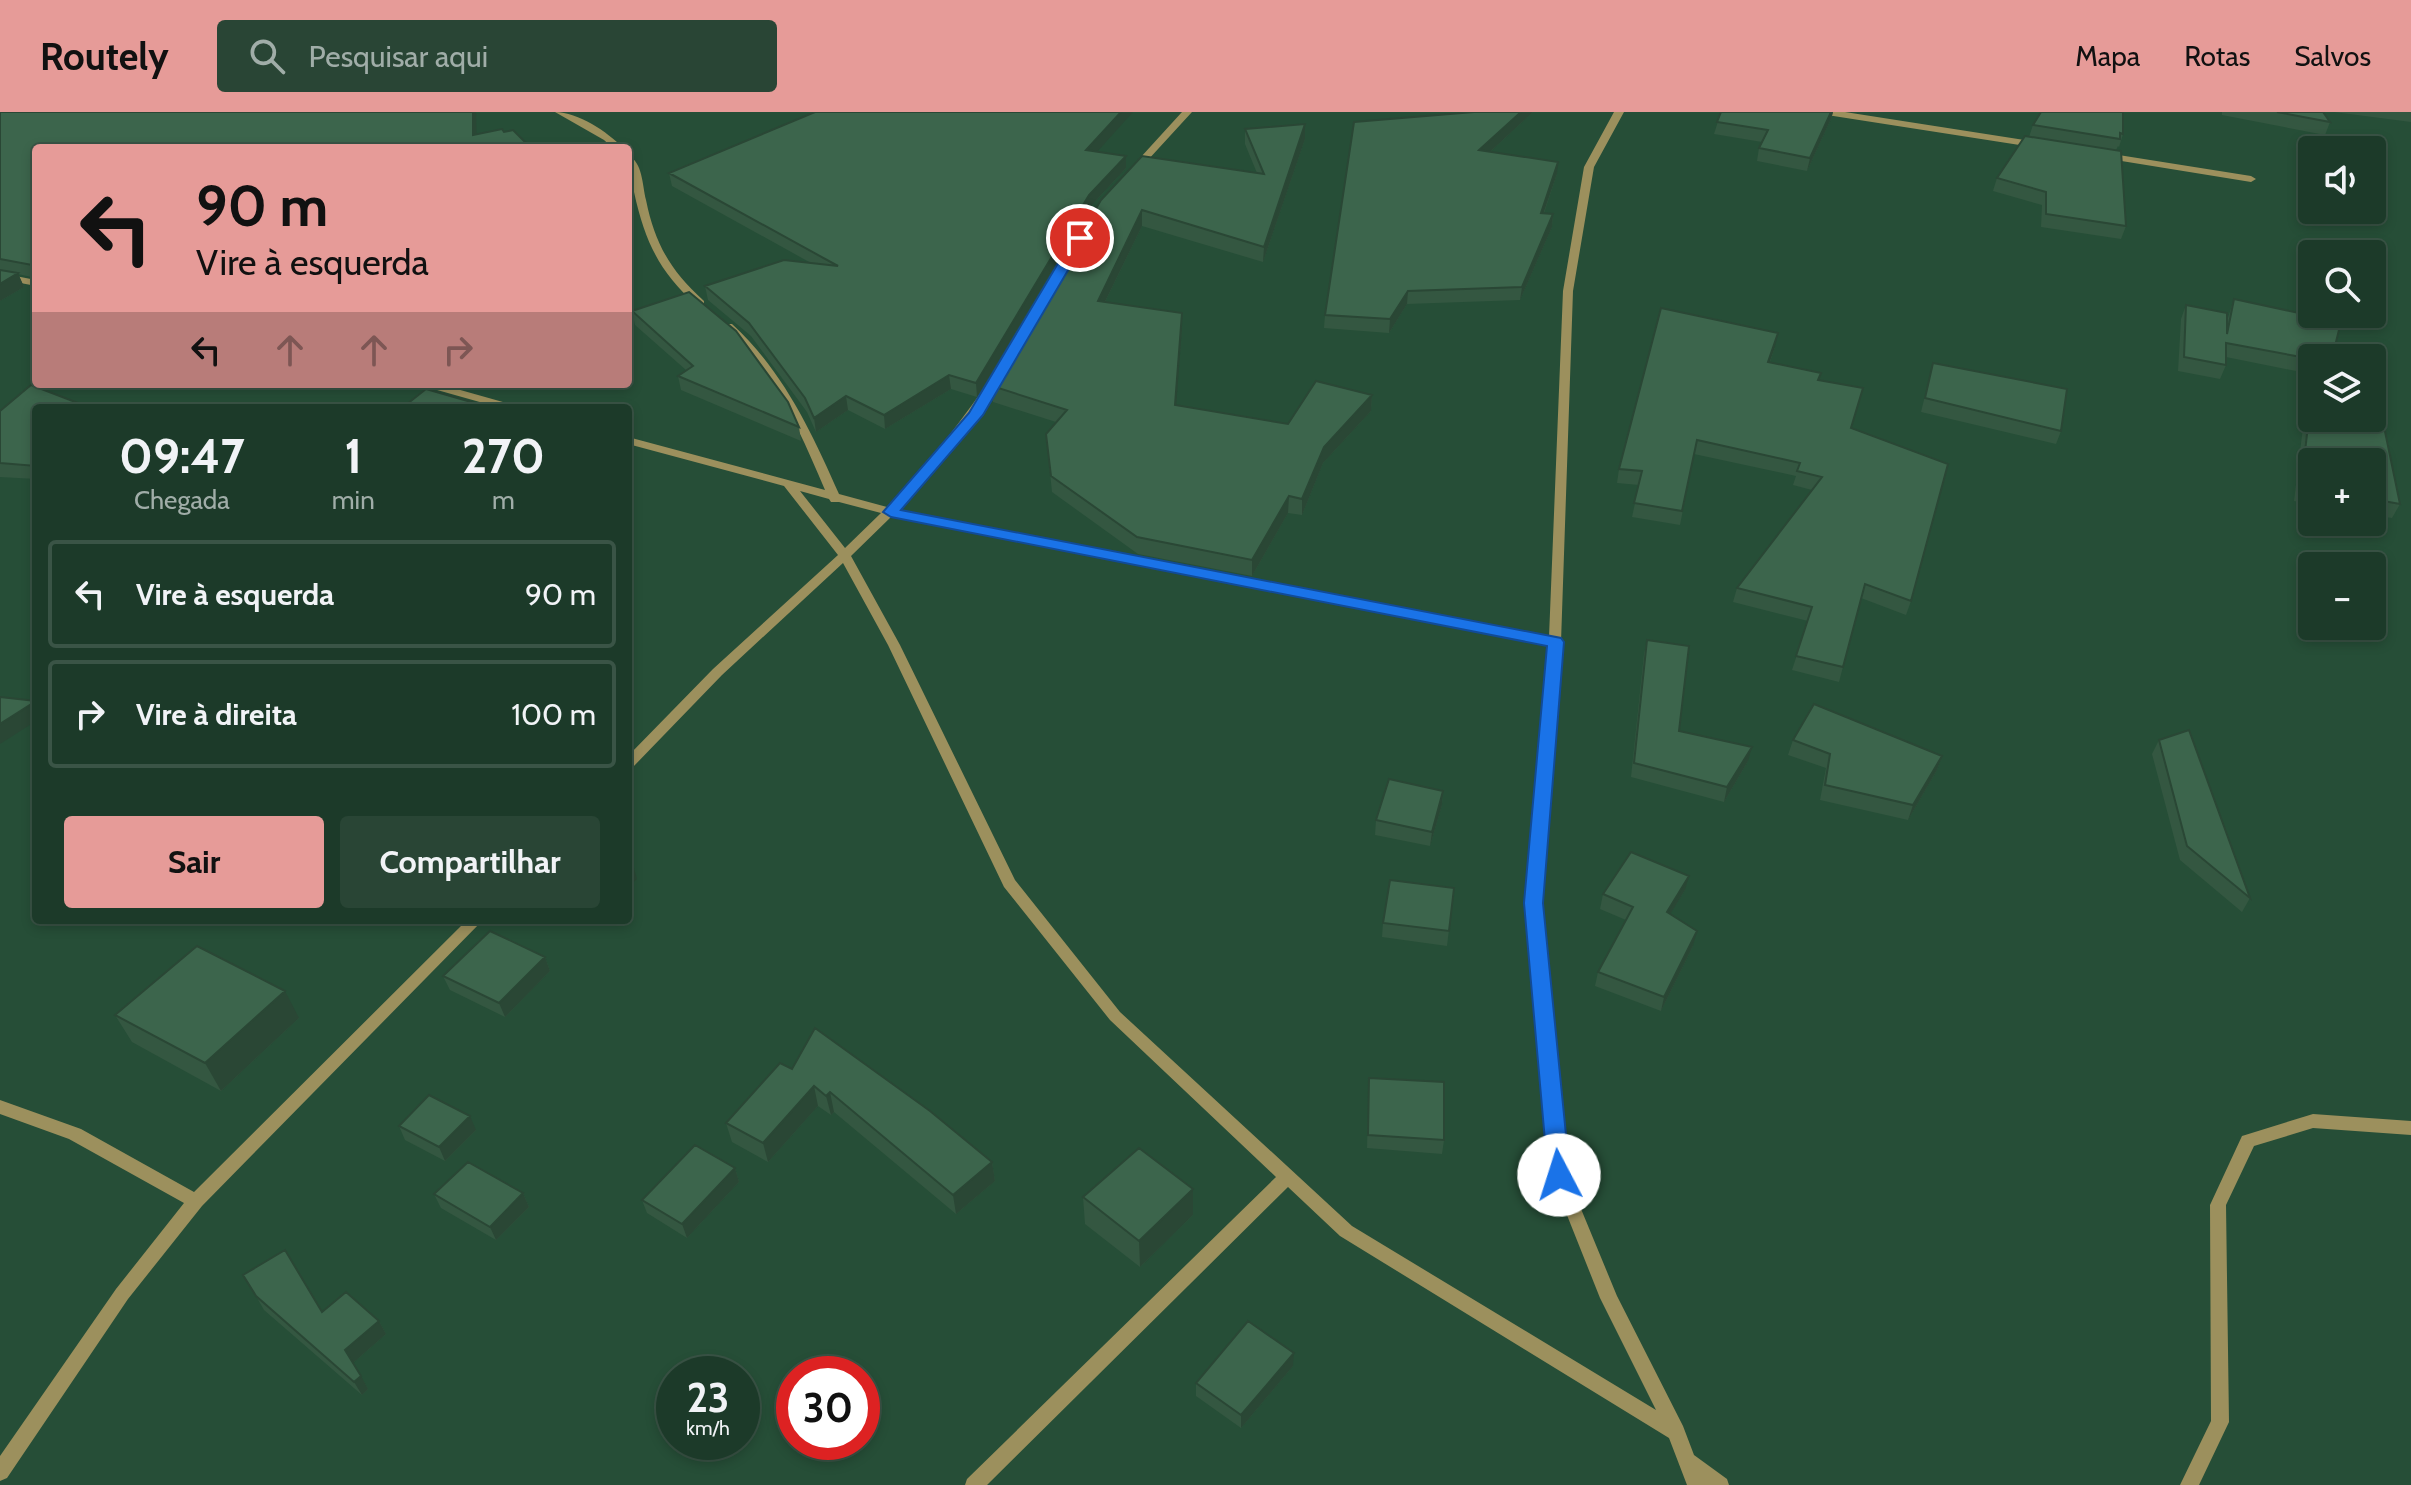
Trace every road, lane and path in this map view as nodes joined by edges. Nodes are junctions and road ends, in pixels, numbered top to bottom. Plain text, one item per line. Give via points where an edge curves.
1 (560, 112) edge
2 (1187, 112) edge
3 (1619, 112) edge
4 (1827, 112) edge
5 (614, 144) edge
6 (2053, 147) edge
7 (2099, 155) edge
8 (632, 162) edge
9 (1126, 179) edge
10 (2251, 179) dead end
11 (0, 276) edge
12 (32, 282) edge
13 (713, 313) edge
14 (723, 322) edge
15 (1007, 361) edge
16 (441, 388) edge
17 (499, 404) edge
18 (632, 441) edge
19 (790, 486) junction
20 (835, 499) junction
21 (891, 512) junction
22 (846, 557) junction
23 (1555, 642) junction
24 (632, 760) edge
25 (472, 924) edge
26 (0, 1107) edge
27 (2411, 1128) edge
28 (1288, 1176) junction
29 (196, 1201) junction
30 (1676, 1432) junction
31 (1686, 1460) junction
32 (0, 1472) edge
33 (974, 1485) edge
34 (1696, 1485) edge
35 (1720, 1485) edge
36 (2189, 1485) edge

1 - 5 street
2 - 9 street
3 - 23 street via 1589,167 1568,291
4 - 6 street
7 - 10 street
8 - 13 street via 652,248 681,287
11 - 12 street
14 - 20 street via 745,340 799,414
15 - 21 street via 976,415
16 - 17 street
18 - 19 street
19 - 20 street
19 - 22 street
20 - 21 street
21 - 22 street
21 - 23 street
22 - 24 street via 730,660
22 - 28 street via 1009,883 1115,1016
23 - 30 street via 1533,903 1559,1175 1609,1298
25 - 29 street
26 - 29 street via 75,1134
27 - 36 street via 2313,1121 2248,1141 2218,1205 2220,1422
28 - 30 street via 1346,1231
28 - 33 street
29 - 32 street via 122,1294
30 - 31 street
31 - 34 street
31 - 35 street

